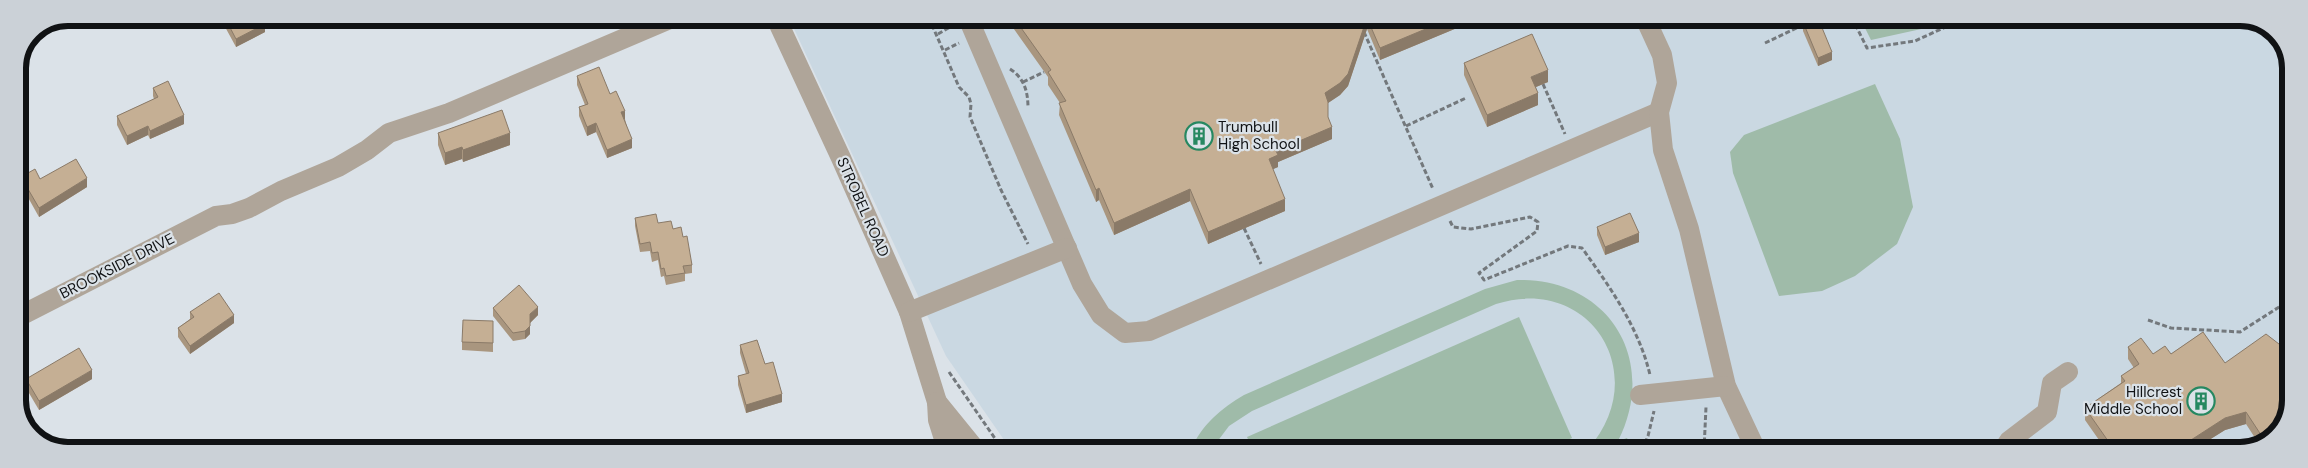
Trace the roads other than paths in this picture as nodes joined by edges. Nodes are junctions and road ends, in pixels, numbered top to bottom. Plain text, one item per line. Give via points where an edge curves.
1 (653, 26) edge
2 (780, 26) edge
3 (971, 26) edge
4 (1649, 26) edge
5 (1659, 112) junction
6 (1067, 248) junction
7 (909, 312) junction
8 (26, 313) edge
9 (2068, 372) dead end
10 (1726, 386) junction
11 (1647, 395) road end
12 (938, 402) junction
13 (945, 442) edge
14 (970, 442) edge
15 (1752, 442) edge
16 (2008, 442) edge

1 - 8 street, BROOKSIDE DRIVE via 449,113 389,133 338,167 249,208 216,216
2 - 7 street, STROBEL ROAD
3 - 6 street
4 - 5 street via 1662,55 1667,83
5 - 6 street via 1149,331 1125,333 1101,315 1082,284
5 - 10 street via 1663,150 1689,228
6 - 7 street
7 - 12 street, STROBEL ROAD
9 - 16 street via 2052,383 2047,412
10 - 11 street
10 - 15 street
12 - 13 street, STROBEL ROAD via 938,420
12 - 14 street, STROBEL ROAD

